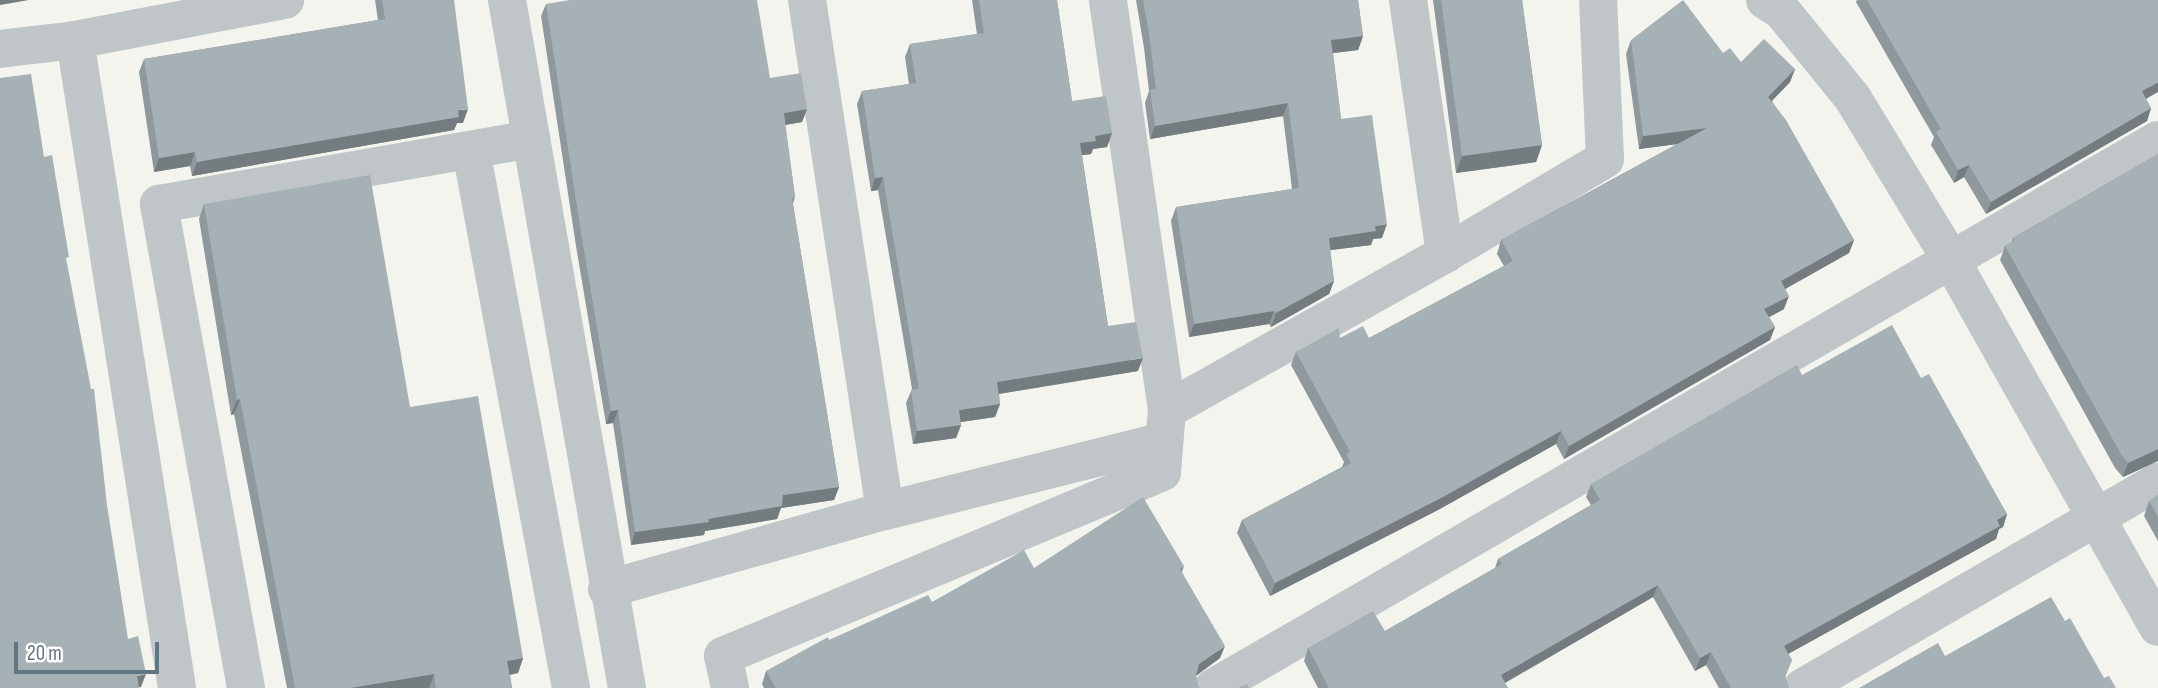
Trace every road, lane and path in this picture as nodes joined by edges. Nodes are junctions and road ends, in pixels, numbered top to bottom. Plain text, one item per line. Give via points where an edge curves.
1 (285, 0) edge
2 (507, 0) edge
3 (807, 0) edge
4 (1108, 0) edge
5 (1408, 0) edge
6 (1598, 0) edge
7 (1783, 4) edge
8 (75, 40) junction
9 (0, 48) edge
10 (531, 139) junction
11 (2158, 140) edge
12 (471, 150) junction
13 (1446, 254) junction
14 (1951, 260) junction
15 (1165, 426) junction
16 (2158, 482) edge
17 (885, 511) junction
18 (2095, 518) junction
19 (607, 589) junction
20 (2158, 627) edge
21 (177, 688) edge
22 (246, 688) edge
23 (571, 688) edge
24 (627, 688) edge
25 (730, 688) edge
26 (1213, 688) edge
27 (1802, 688) edge

1 - 8 street
2 - 10 street
3 - 17 street
4 - 15 street
5 - 13 street
6 - 13 street via 1605,159
7 - 14 street via 1852,97
8 - 9 street
8 - 21 street
10 - 12 street
10 - 19 street
11 - 14 street
12 - 22 street via 159,204
12 - 23 street
13 - 15 street
14 - 18 street
14 - 26 street
15 - 17 street
15 - 25 street via 1162,472 723,656
16 - 18 street
17 - 19 street
18 - 20 street
18 - 27 street
19 - 24 street

